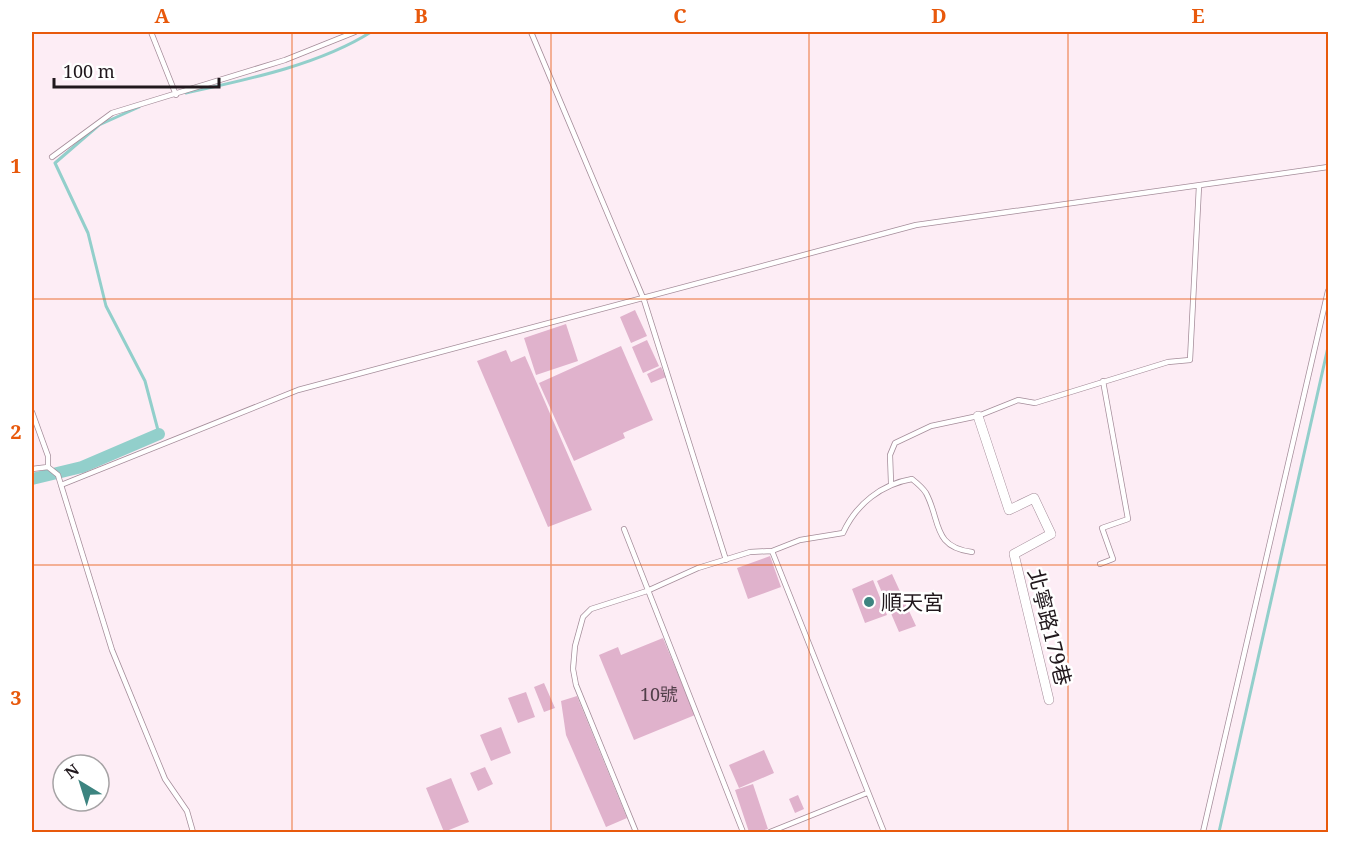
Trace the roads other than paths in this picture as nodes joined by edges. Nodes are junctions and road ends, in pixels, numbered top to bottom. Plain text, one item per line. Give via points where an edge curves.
1 (151, 32) edge
2 (355, 32) edge
3 (531, 32) edge
4 (176, 95) junction
5 (52, 156) dead end
6 (1329, 167) edge
7 (1199, 186) junction
8 (1329, 291) edge
9 (644, 300) junction
10 (1102, 381) junction
11 (32, 412) edge
12 (978, 416) junction
13 (50, 468) junction
14 (32, 469) edge
15 (891, 483) junction
16 (61, 485) junction
17 (624, 529) dead end
18 (771, 551) junction
19 (972, 552) dead end
20 (726, 560) junction
21 (1100, 564) dead end
22 (647, 591) junction
23 (1049, 700) dead end
24 (867, 793) junction
25 (193, 832) edge
26 (636, 832) edge
27 (743, 832) edge
28 (770, 832) edge
29 (884, 832) edge
30 (1203, 832) edge

1 - 4 lane
2 - 4 lane via 285,60
3 - 9 lane
4 - 5 lane via 112,112
6 - 7 lane
7 - 9 lane via 916,225
7 - 10 lane via 1190,360 1168,362
8 - 30 lane
9 - 16 lane via 298,390
9 - 20 lane
10 - 12 lane via 1035,403 1018,400
10 - 21 lane via 1128,519 1102,528 1113,559
11 - 13 lane
12 - 15 lane via 931,426 895,443 890,455
12 - 23 street, 北寧路179巷 via 1009,510 1034,498 1051,534 1014,554
13 - 14 lane
13 - 16 lane
15 - 18 lane via 851,516 843,533 800,540
15 - 19 lane via 912,479 925,491 939,535 957,550
16 - 25 lane via 112,650 165,779 187,811
17 - 22 lane
18 - 20 lane via 750,552
18 - 24 lane
20 - 22 lane
22 - 26 lane via 591,609 583,616 573,669
22 - 27 lane
24 - 28 lane
24 - 29 lane

